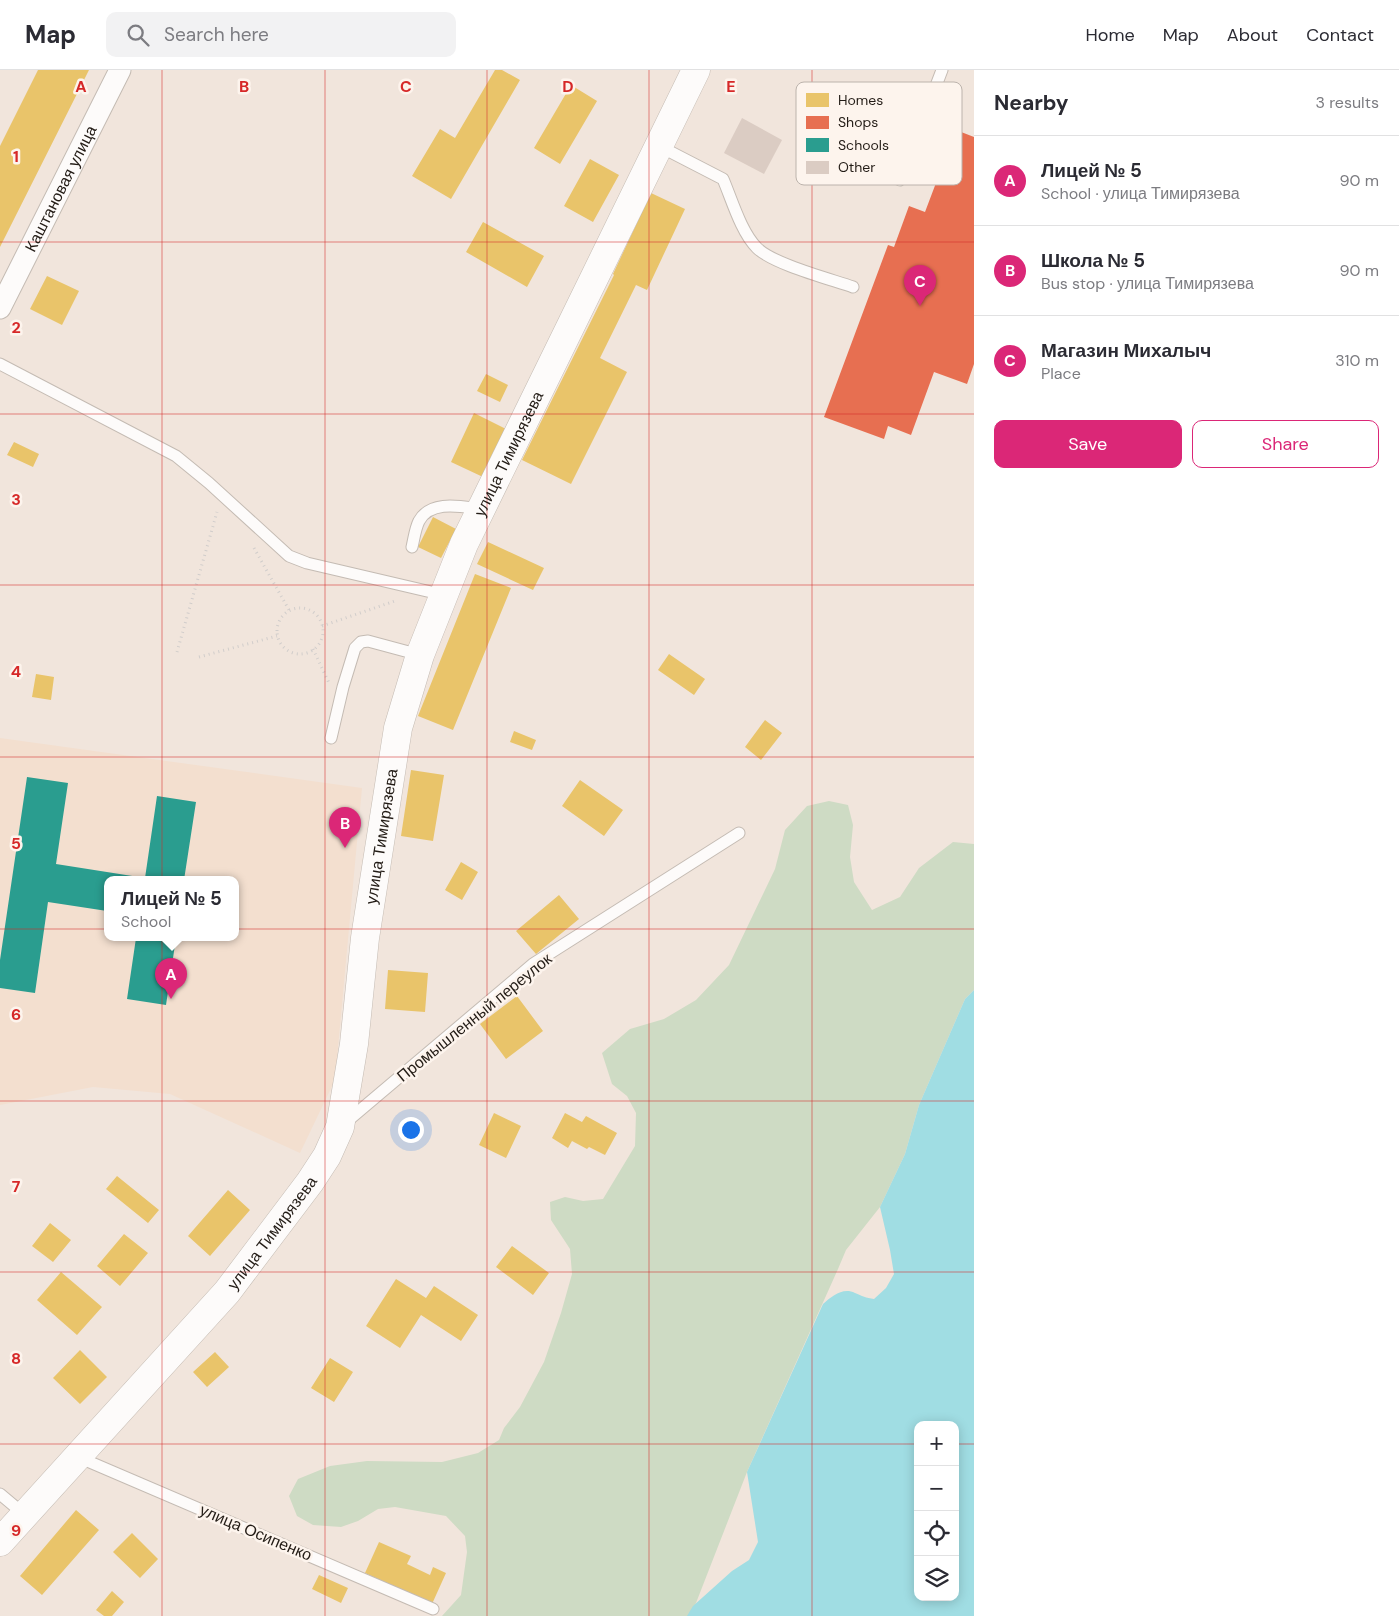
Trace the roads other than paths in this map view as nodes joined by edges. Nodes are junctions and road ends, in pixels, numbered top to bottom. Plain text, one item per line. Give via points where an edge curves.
1 (120, 70) edge
2 (696, 70) edge
3 (942, 70) edge
4 (937, 82) edge
5 (659, 146) junction
6 (853, 287) dead end
7 (2, 297) edge
8 (0, 364) edge
9 (481, 509) junction
10 (412, 547) dead end
11 (434, 593) junction
12 (420, 655) junction
13 (331, 738) dead end
14 (738, 833) dead end
15 (340, 1127) junction
16 (78, 1456) junction
17 (0, 1494) edge
18 (25, 1515) junction
19 (0, 1542) edge
20 (433, 1608) dead end

1 - 7 street, Каштановая улица
2 - 5 main road, улица Тимирязева
3 - 4 lane
5 - 6 lane via 723,179 742,226 757,248 776,260
5 - 9 main road, улица Тимирязева
8 - 11 lane via 176,456 289,556
9 - 10 lane via 450,505 432,510 419,521
9 - 11 main road, улица Тимирязева
11 - 12 main road, улица Тимирязева
12 - 13 lane via 361,642 355,648 349,666
12 - 15 main road, улица Тимирязева via 398,728
14 - 15 lane, Промышленный переулок via 533,964
15 - 16 main road, улица Тимирязева via 310,1182 227,1292
16 - 18 main road, улица Тимирязева
16 - 20 lane, улица Осипенко
17 - 18 lane
18 - 19 main road, улица Тимирязева

